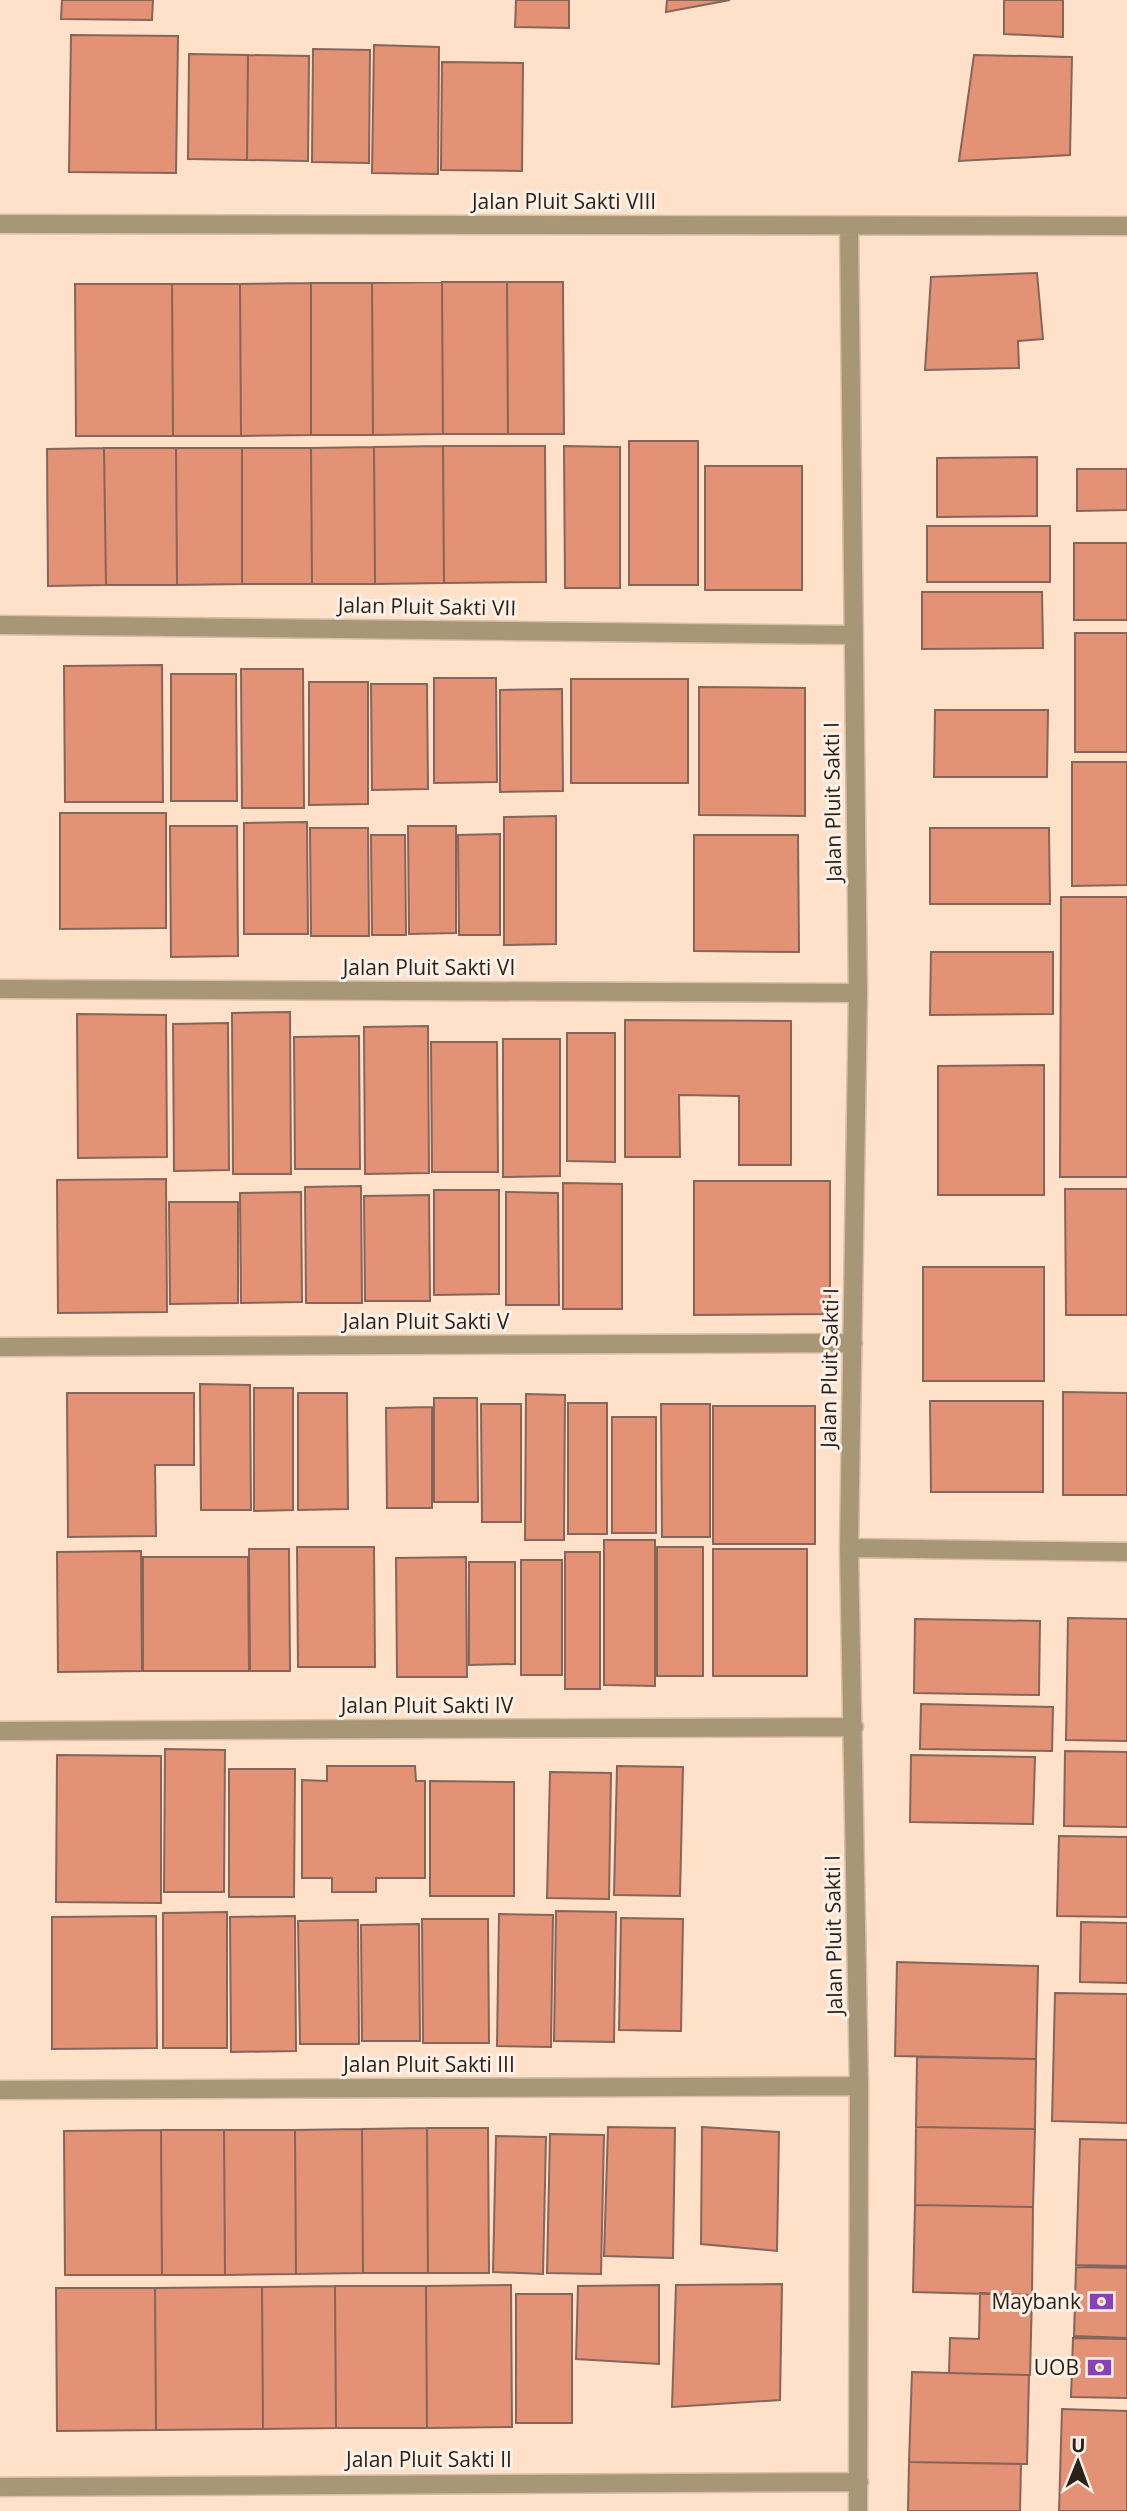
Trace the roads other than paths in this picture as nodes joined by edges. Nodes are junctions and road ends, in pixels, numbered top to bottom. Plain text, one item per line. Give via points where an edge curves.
1 (0, 224) edge
2 (849, 226) junction
3 (1127, 226) edge
4 (0, 625) edge
5 (854, 635) junction
6 (0, 989) edge
7 (858, 993) junction
8 (853, 1343) junction
9 (0, 1347) edge
10 (849, 1548) junction
11 (1127, 1552) edge
12 (854, 1727) junction
13 (0, 1731) edge
14 (859, 2086) junction
15 (0, 2090) edge
16 (859, 2482) junction
17 (0, 2487) edge
18 (858, 2511) edge

1 - 2 street, Jalan Pluit Sakti VIII
2 - 3 street, Jalan Pluit Sakti VIII
2 - 5 street, Jalan Pluit Sakti I
4 - 5 street, Jalan Pluit Sakti VII
5 - 7 street, Jalan Pluit Sakti I
6 - 7 street, Jalan Pluit Sakti VI
7 - 8 street, Jalan Pluit Sakti I
8 - 9 street, Jalan Pluit Sakti V
8 - 10 street, Jalan Pluit Sakti I
10 - 11 street
10 - 12 street, Jalan Pluit Sakti I
12 - 13 street, Jalan Pluit Sakti IV
12 - 14 street, Jalan Pluit Sakti I
14 - 15 street, Jalan Pluit Sakti III
14 - 16 street, Jalan Pluit Sakti I
16 - 17 street, Jalan Pluit Sakti II
16 - 18 street, Jalan Pluit Sakti I

